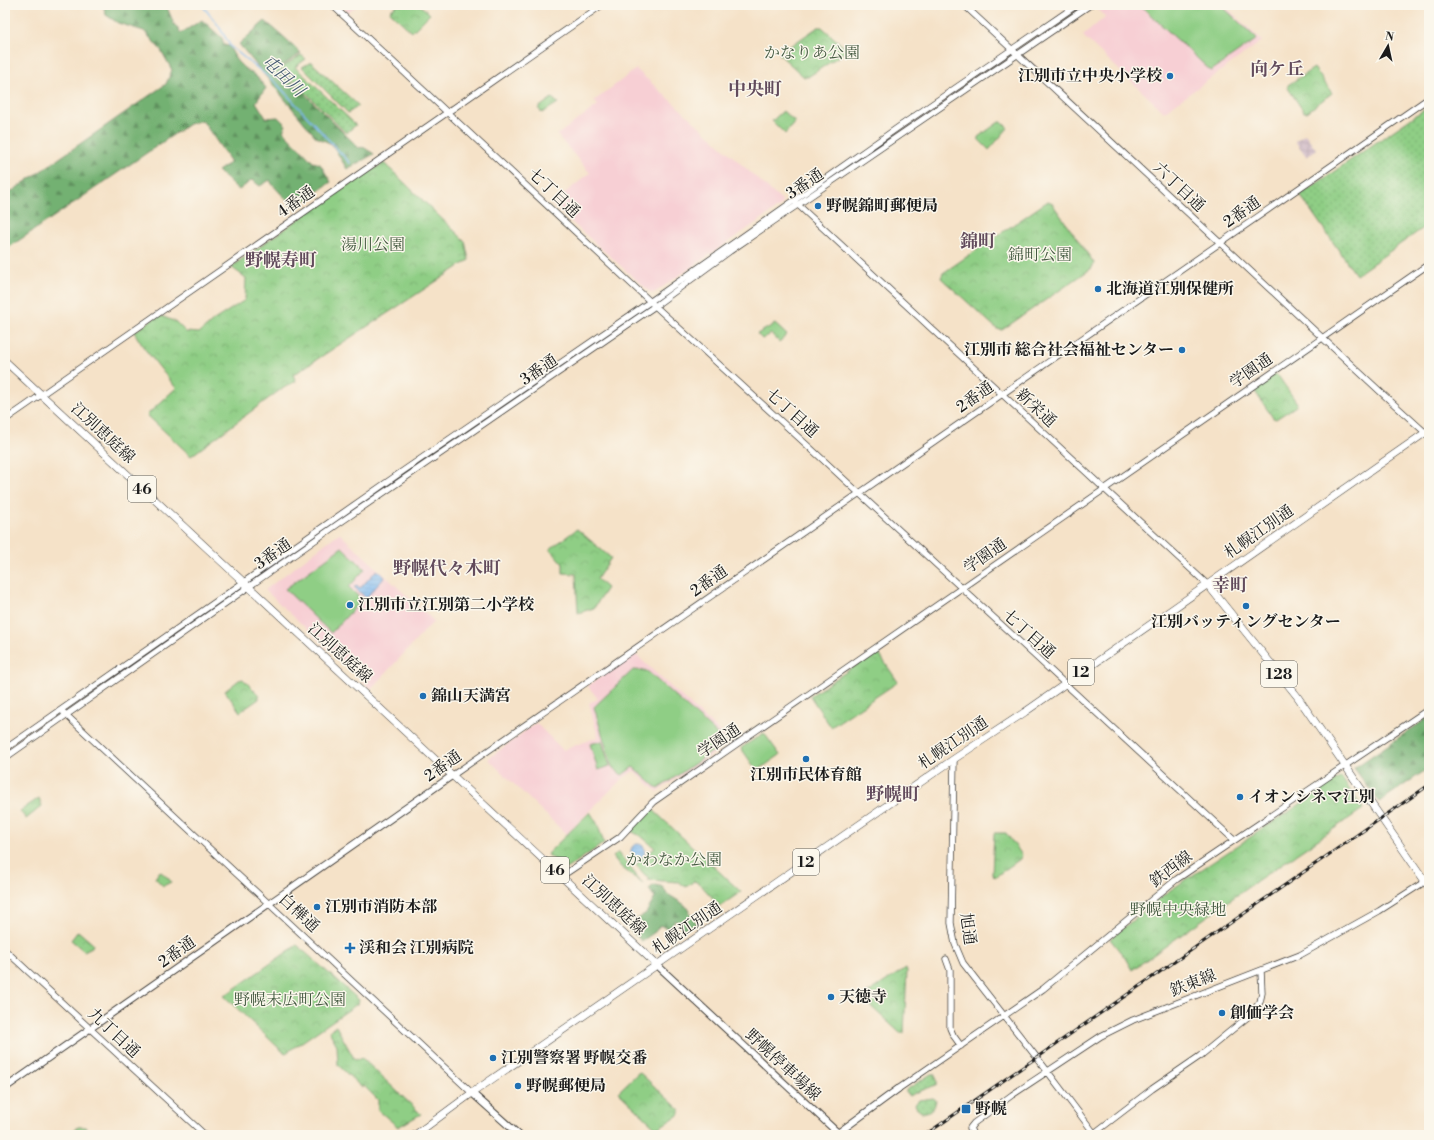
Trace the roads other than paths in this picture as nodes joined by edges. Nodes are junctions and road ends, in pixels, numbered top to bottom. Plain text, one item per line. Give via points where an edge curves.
1 (332, 5) edge
2 (602, 5) edge
3 (964, 5) edge
4 (1077, 5) edge
5 (1090, 5) edge
6 (1012, 49) junction
7 (1018, 54) junction
8 (1429, 98) edge
9 (448, 112) junction
10 (795, 203) junction
11 (1220, 243) junction
12 (1429, 264) edge
13 (651, 301) junction
14 (656, 306) junction
15 (1322, 338) junction
16 (5, 361) edge
17 (1002, 394) junction
18 (41, 395) junction
19 (5, 420) edge
20 (1428, 433) edge
21 (1105, 489) junction
22 (859, 493) junction
23 (246, 584) junction
24 (1208, 585) junction
25 (962, 588) junction
26 (1065, 683) junction
27 (1429, 709) edge
28 (61, 710) junction
29 (67, 715) junction
30 (5, 749) edge
31 (5, 758) edge
32 (954, 759) junction
33 (1346, 766) junction
34 (453, 775) junction
35 (1234, 840) junction
36 (562, 876) junction
37 (1428, 883) edge
38 (269, 903) junction
39 (5, 950) edge
40 (946, 959) dead end
41 (657, 965) junction
42 (1261, 971) junction
43 (1005, 1016) junction
44 (90, 1028) junction
45 (961, 1046) junction
46 (1048, 1072) junction
47 (5, 1088) edge
48 (898, 1089) joint
49 (472, 1093) junction
50 (839, 1134) edge
51 (1092, 1134) edge
52 (205, 1135) edge
53 (415, 1135) edge
54 (519, 1135) edge
55 (973, 1135) edge

1 - 9 street, 七丁目通
2 - 9 street, 4番通
3 - 6 street, 六丁目通
4 - 6 street, 3番通
5 - 7 street, 3番通
6 - 7 street, 六丁目通
6 - 10 street, 3番通
7 - 10 street, 3番通
7 - 11 street, 六丁目通
8 - 11 street, 2番通
9 - 13 street, 七丁目通
9 - 18 street, 4番通
10 - 13 street, 3番通
10 - 14 street, 3番通
10 - 17 street, 新栄通
11 - 15 street, 六丁目通
11 - 17 street, 2番通
12 - 15 street, 学園通
13 - 14 street, 七丁目通
13 - 23 street, 3番通
14 - 22 street, 七丁目通
14 - 23 street, 3番通
15 - 20 street, 六丁目通
15 - 21 street, 学園通
16 - 18 main road, 江別恵庭線 / 46
17 - 21 street, 新栄通
17 - 22 street, 2番通
18 - 19 street, 4番通
18 - 23 main road, 江別恵庭線 / 46
20 - 24 main road, 札幌江別通 / 12
21 - 24 street, 新栄通
21 - 25 street, 学園通
22 - 25 street, 七丁目通
22 - 34 street, 2番通
23 - 28 street, 3番通
23 - 29 street, 3番通
23 - 34 main road, 江別恵庭線 / 46
24 - 26 main road, 札幌江別通 / 12
24 - 33 main road, 128 via 1297,696
25 - 26 street, 七丁目通
25 - 36 street, 学園通 via 653,802 620,837
26 - 32 main road, 札幌江別通 / 12
26 - 35 street, 七丁目通
27 - 33 street, 鉄西線
28 - 29 street, 白樺通
28 - 30 street, 3番通
29 - 31 street, 3番通
29 - 38 street, 白樺通
32 - 41 main road, 札幌江別通 / 12
32 - 43 street, 旭通 via 952,934 963,963
33 - 35 street, 鉄西線
33 - 37 main road, 128
34 - 36 main road, 江別恵庭線 / 46
34 - 38 main road, 2番通
35 - 43 street, 鉄西線 via 1177,879 1069,969
36 - 41 main road, 江別恵庭線 / 46
37 - 42 street, 鉄東線 via 1300,955
38 - 44 main road, 2番通
38 - 49 street, 白樺通
39 - 44 street, 九丁目通
40 - 45 street via 950,970 950,1028
41 - 49 main road, 札幌江別通 / 12
41 - 50 main road, 野幌停車場線
42 - 46 street, 鉄東線 via 1134,1020 1101,1036
42 - 51 street via 1260,1002 1250,1015 1200,1056
43 - 45 street, 鉄西線
43 - 46 street, 旭通
44 - 47 main road, 2番通
44 - 52 street, 九丁目通
45 - 48 street, 鉄西線
46 - 51 street, 旭通
46 - 55 street, 鉄東線 via 974,1123 970,1128
48 - 50 main road, 野幌停車場線
49 - 53 main road, 札幌江別通 / 12
49 - 54 main road, 白樺通

